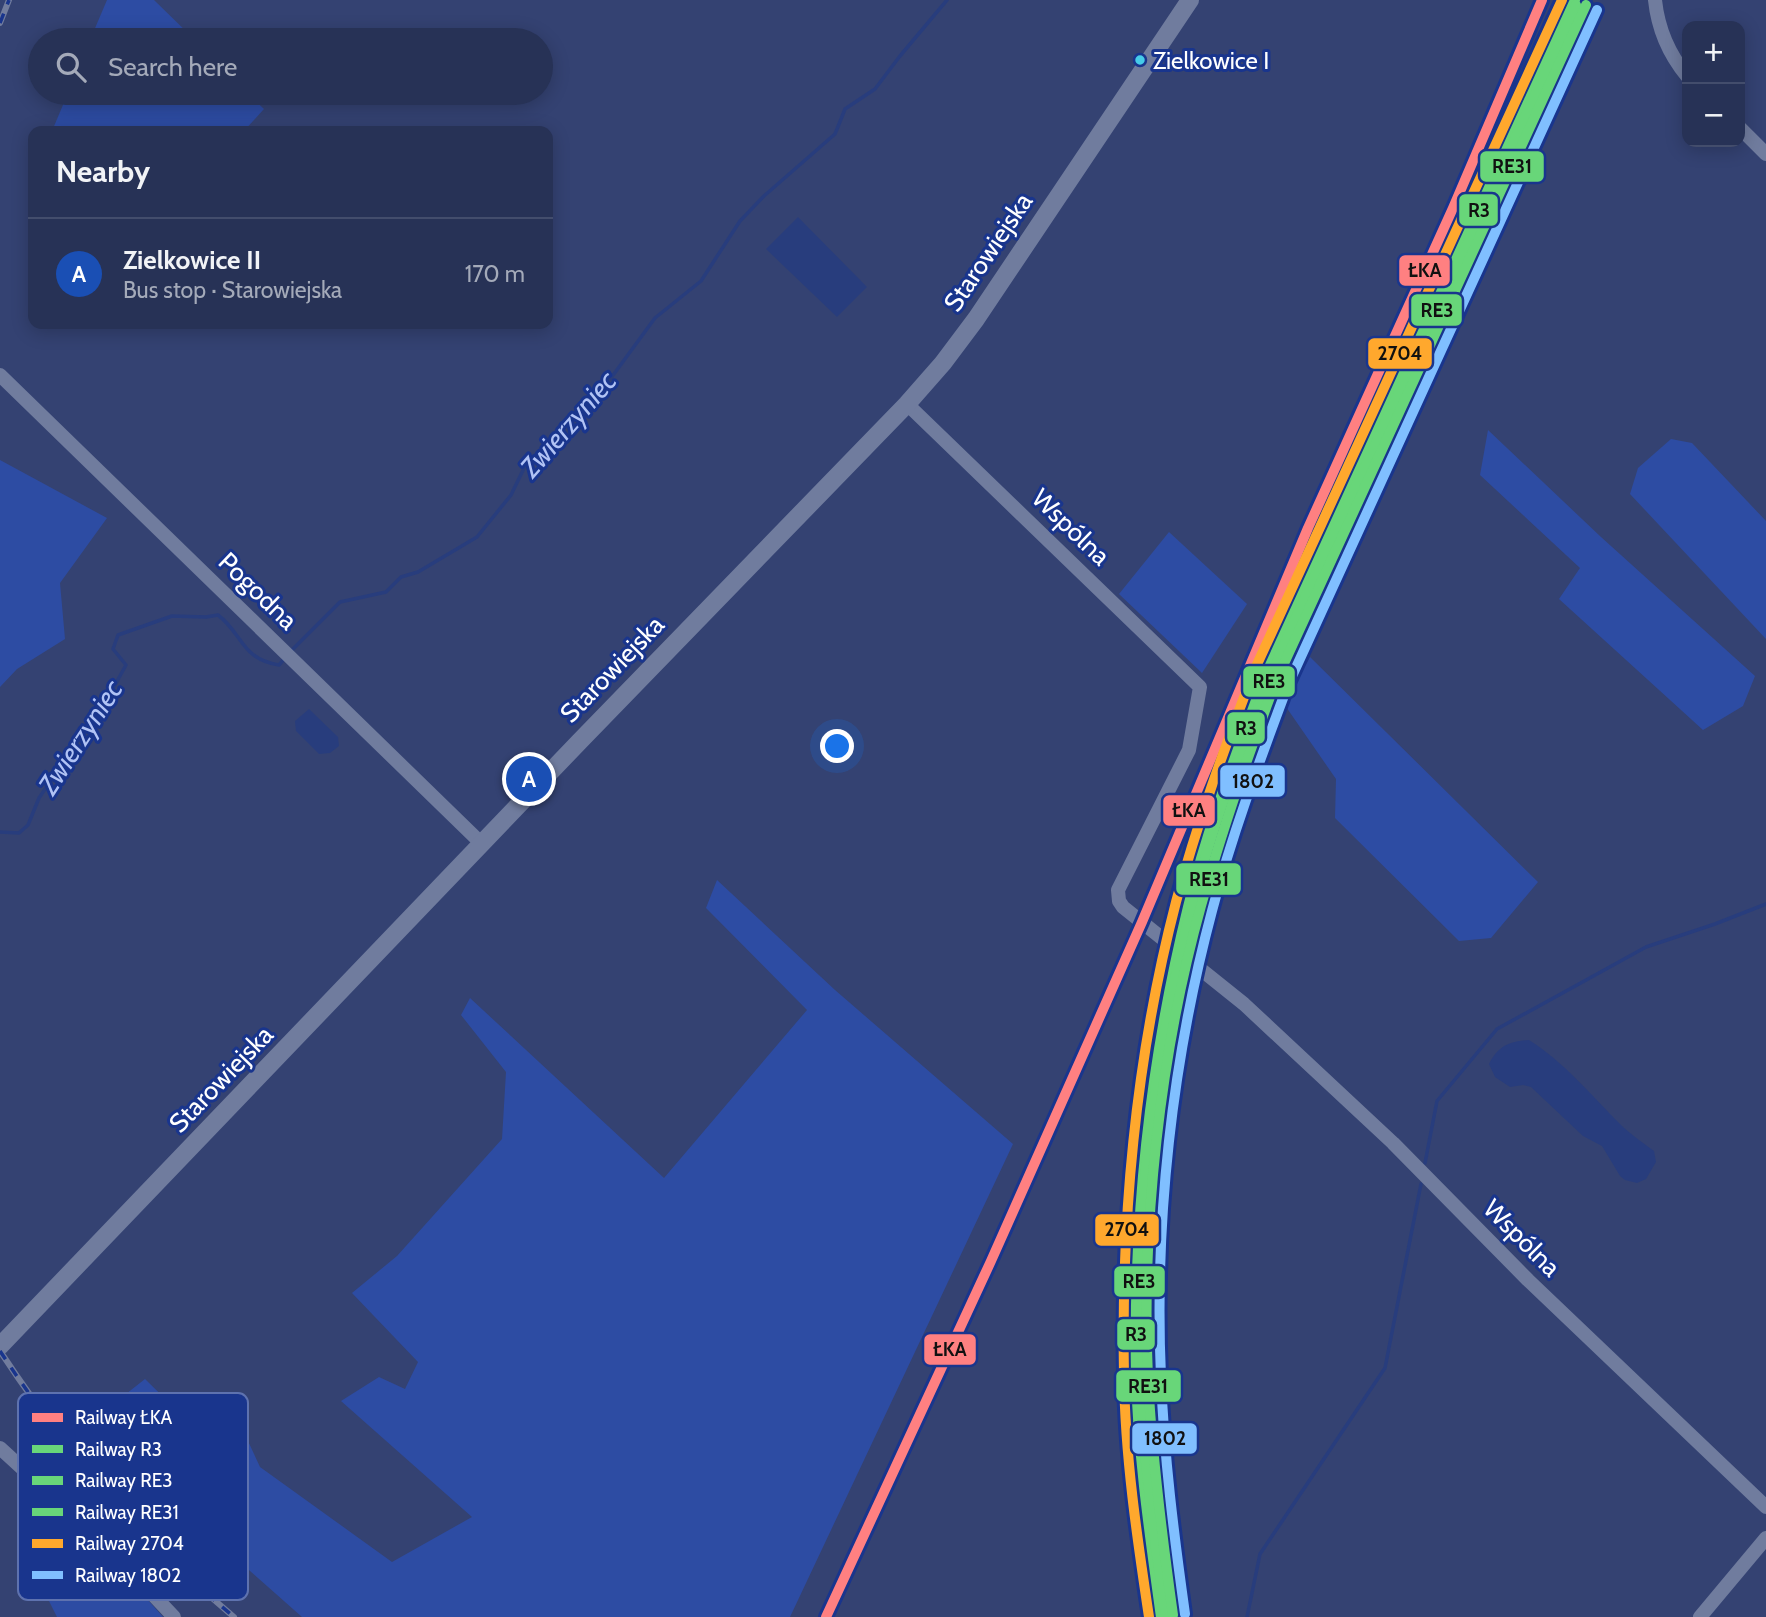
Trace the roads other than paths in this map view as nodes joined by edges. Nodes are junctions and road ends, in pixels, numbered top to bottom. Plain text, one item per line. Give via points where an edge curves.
1 (1190, 0) edge
2 (1655, 0) edge
3 (1682, 69) edge
4 (1745, 133) edge
5 (1766, 154) edge
6 (0, 375) edge
7 (906, 404) junction
8 (481, 843) junction
9 (0, 1346) edge
10 (0, 1448) edge
11 (18, 1464) edge
12 (1766, 1507) edge
13 (1766, 1538) edge
14 (158, 1600) edge
15 (174, 1617) edge
16 (1700, 1617) edge

1 - 7 street, Starowiejska via 976,318
2 - 3 street via 1668,49
4 - 5 street
6 - 8 street, Pogodna
7 - 8 street, Starowiejska
7 - 12 street, Wspólna via 1200,687 1189,750 1118,890 1125,909 1244,1004 1393,1143 1528,1280
8 - 9 street, Starowiejska
10 - 11 street
13 - 16 street
14 - 15 street

